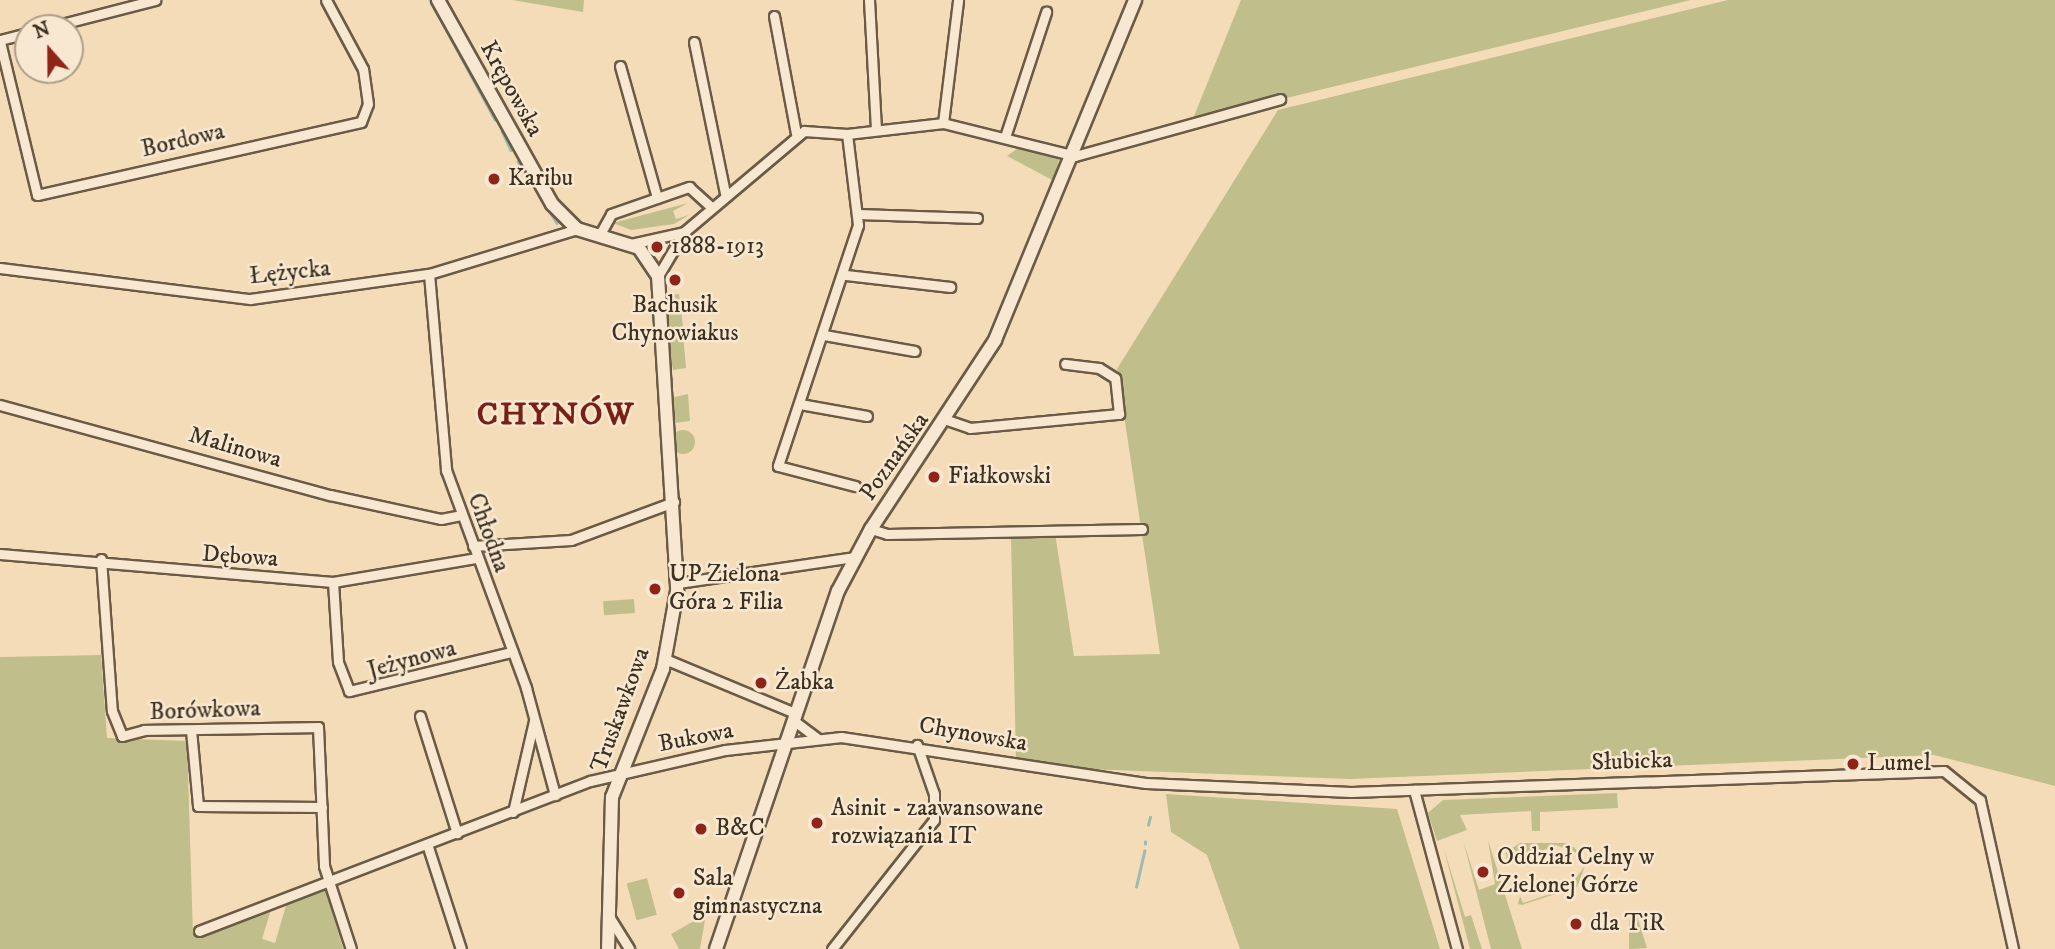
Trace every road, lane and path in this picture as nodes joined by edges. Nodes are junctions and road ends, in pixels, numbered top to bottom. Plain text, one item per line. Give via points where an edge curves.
1 (155, 0) edge
2 (326, 0) edge
3 (438, 0) edge
4 (869, 0) edge
5 (958, 0) edge
6 (1135, 0) edge
7 (1046, 12) dead end
8 (774, 16) dead end
9 (84, 18) edge
10 (0, 41) edge
11 (694, 42) dead end
12 (620, 66) dead end
13 (1280, 99) dead end
14 (943, 123) junction
15 (876, 129) junction
16 (796, 134) junction
17 (847, 134) junction
18 (1005, 137) junction
19 (1075, 156) junction
20 (726, 193) junction
21 (657, 198) junction
22 (711, 207) junction
23 (858, 214) junction
24 (977, 218) dead end
25 (577, 229) junction
26 (684, 232) junction
27 (599, 236) junction
28 (631, 244) junction
29 (0, 268) edge
30 (429, 274) junction
31 (846, 275) junction
32 (657, 276) junction
33 (950, 287) dead end
34 (824, 335) junction
35 (915, 351) dead end
36 (1065, 364) dead end
37 (800, 404) junction
38 (0, 405) edge
39 (867, 416) dead end
40 (947, 420) junction
41 (855, 486) dead end
42 (674, 502) junction
43 (461, 515) junction
44 (871, 529) junction
45 (1142, 529) dead end
46 (473, 546) junction
47 (0, 554) edge
48 (855, 557) junction
49 (477, 558) junction
50 (101, 559) junction
51 (333, 582) junction
52 (678, 583) junction
53 (512, 652) junction
54 (665, 659) junction
55 (420, 716) dead end
56 (794, 717) junction
57 (535, 720) junction
58 (191, 730) junction
59 (817, 738) junction
60 (785, 743) junction
61 (917, 745) junction
62 (620, 774) junction
63 (1122, 780) joint
64 (1414, 790) junction
65 (555, 795) junction
66 (321, 807) junction
67 (513, 812) junction
68 (457, 833) junction
69 (428, 847) junction
70 (328, 877) junction
71 (610, 918) junction
72 (199, 931) dead end
73 (351, 949) edge
74 (461, 949) edge
75 (608, 949) edge
76 (629, 949) edge
77 (716, 949) edge
78 (832, 949) edge
79 (1457, 949) edge
80 (2013, 949) edge

1 - 9 street
2 - 10 street, Bordowa via 363,69 368,104 361,122 37,195
3 - 25 street, Krępowska via 547,195
4 - 15 street
5 - 14 street
6 - 19 street, Poznańska
7 - 18 street
8 - 16 street
11 - 20 street
12 - 21 street
13 - 19 street
14 - 15 street
14 - 18 street
15 - 17 street
16 - 17 street
16 - 20 street
17 - 23 street
18 - 19 street
19 - 40 street, Poznańska via 1016,298
20 - 22 street
21 - 22 street via 696,187
21 - 27 street via 611,214
22 - 26 street
23 - 24 street
23 - 31 street
25 - 27 street
25 - 30 street, Łężycka
26 - 28 street
26 - 32 street
27 - 28 street
28 - 32 street via 648,256
29 - 30 street, Łężycka via 250,299
30 - 43 street, Chłodna via 441,446
31 - 33 street
31 - 34 street
32 - 42 street, Truskawkowa
34 - 35 street
34 - 37 street
36 - 40 street via 1099,368 1115,378 1119,414 970,428
37 - 39 street
37 - 41 street via 778,466
38 - 43 street, Malinowa via 330,495 441,519
40 - 44 street, Poznańska
42 - 46 street via 548,544
42 - 52 street, Truskawkowa
43 - 46 street, Chłodna
44 - 45 street via 900,534
44 - 48 street, Poznańska
46 - 49 street, Chłodna
47 - 50 street, Dębowa
48 - 52 street
48 - 56 street, Poznańska
49 - 51 street, Dębowa
49 - 53 street, Chłodna
50 - 51 street, Dębowa via 223,577
50 - 58 street, Borówkowa via 116,728 131,736 144,730
51 - 53 street, Jeżynowa via 338,662 349,691
52 - 54 street, Truskawkowa
53 - 57 street, Chłodna
54 - 56 street
54 - 62 street, Truskawkowa
55 - 68 street
56 - 59 street
56 - 60 street, Poznańska
57 - 65 street, Chłodna
57 - 67 street
58 - 66 street via 198,806
58 - 66 street, Borówkowa via 318,727
59 - 60 street, Chynowska
59 - 61 street, Chynowska
60 - 62 street, Bukowa
60 - 77 street, Poznańska
61 - 63 street, Chynowska
61 - 78 street via 934,794 934,820
62 - 65 street, Bukowa
62 - 71 street, Truskawkowa via 610,813
63 - 64 street, Słubicka
64 - 79 street
64 - 80 street, Słubicka via 1944,771 1980,800
65 - 67 street, Bukowa
66 - 70 street, Borówkowa
67 - 68 street, Bukowa
68 - 69 street, Bukowa
69 - 70 street, Bukowa
69 - 74 street
70 - 72 street, Bukowa
70 - 73 street, Borówkowa
71 - 75 street, Truskawkowa
71 - 76 street

